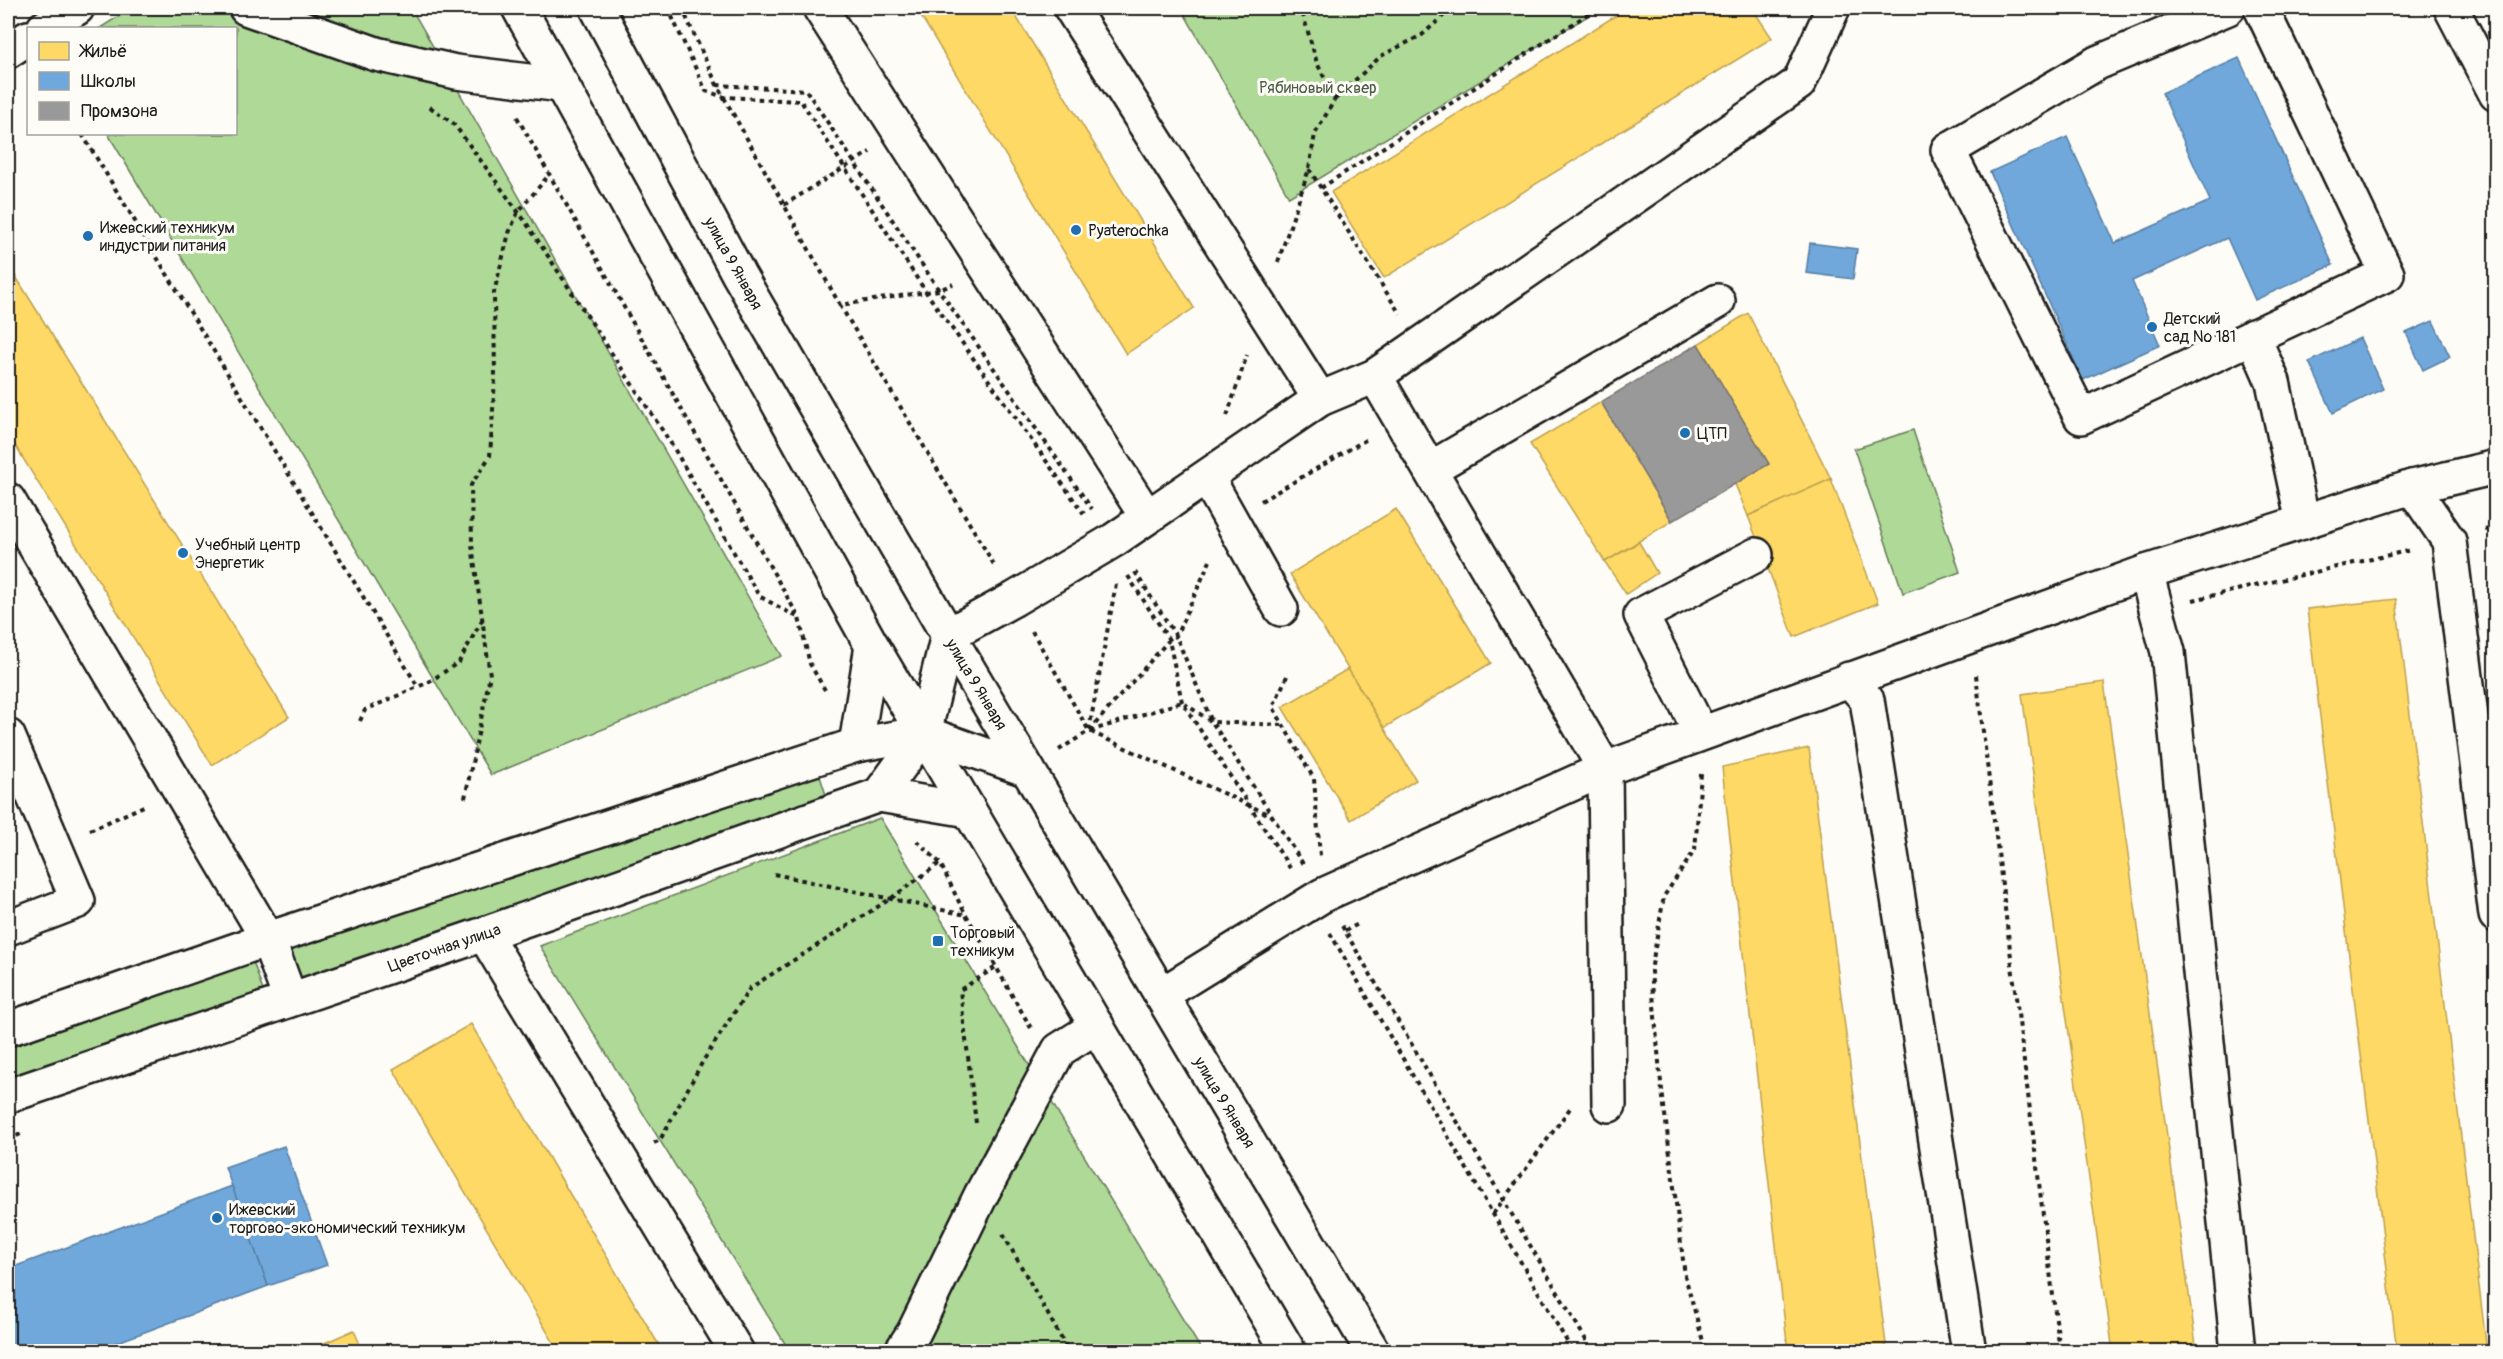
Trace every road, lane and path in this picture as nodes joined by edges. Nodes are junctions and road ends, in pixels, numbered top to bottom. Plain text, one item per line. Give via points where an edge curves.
1 (77, 8) edge
2 (246, 8) edge
3 (519, 8) edge
4 (597, 8) edge
5 (668, 8) edge
6 (682, 8) edge
7 (820, 8) edge
8 (1071, 8) edge
9 (1300, 8) edge
10 (1452, 8) edge
11 (1597, 8) edge
12 (1833, 8) edge
13 (2228, 8) edge
14 (2261, 8) edge
15 (2451, 8) edge
16 (46, 27) edge
17 (27, 39) edge
18 (8, 51) edge
19 (562, 85) junction
20 (717, 85) junction
21 (2496, 94) edge
22 (724, 97) junction
23 (1335, 99) junction
24 (426, 104) dead end
25 (900, 133) junction
26 (83, 135) edge
27 (854, 162) junction
28 (846, 167) junction
29 (1309, 170) junction
30 (550, 175) dead end
31 (1321, 188) junction
32 (784, 205) junction
33 (518, 212) junction
34 (988, 269) junction
35 (939, 290) junction
36 (926, 292) junction
37 (1718, 301) dead end
38 (840, 305) junction
39 (1262, 309) junction
40 (2253, 336) junction
41 (1420, 345) junction
42 (1375, 375) junction
43 (1320, 399) junction
44 (1401, 419) junction
45 (1226, 421) dead end
46 (2496, 467) edge
47 (1430, 470) junction
48 (1207, 477) junction
49 (2412, 487) junction
50 (8, 500) edge
51 (1147, 518) junction
52 (1229, 519) junction
53 (2303, 522) junction
54 (2496, 527) edge
55 (2450, 541) junction
56 (1114, 550) junction
57 (1756, 555) dead end
58 (2146, 572) junction
59 (1014, 599) junction
60 (1281, 609) dead end
61 (2155, 609) junction
62 (799, 618) dead end
63 (482, 620) junction
64 (948, 635) junction
65 (1176, 636) junction
66 (872, 646) junction
67 (1975, 668) dead end
68 (1287, 676) dead end
69 (1849, 679) junction
70 (418, 687) junction
71 (1182, 702) junction
72 (360, 721) dead end
73 (1212, 722) junction
74 (1283, 725) junction
75 (1089, 731) junction
76 (924, 733) junction
77 (8, 736) edge
78 (856, 745) junction
79 (1701, 748) junction
80 (1605, 769) junction
81 (1028, 770) junction
82 (179, 790) junction
83 (879, 795) junction
84 (465, 798) dead end
85 (1250, 807) junction
86 (969, 810) junction
87 (1273, 817) junction
88 (55, 846) junction
89 (940, 863) dead end
90 (769, 873) dead end
91 (1318, 898) junction
92 (890, 899) junction
93 (2496, 915) edge
94 (966, 916) dead end
95 (1366, 920) dead end
96 (8, 928) edge
97 (1344, 931) junction
98 (484, 934) junction
99 (268, 939) junction
100 (996, 967) dead end
101 (1161, 995) junction
102 (290, 999) junction
103 (1097, 1026) junction
104 (8, 1029) edge
105 (8, 1095) edge
106 (1573, 1104) dead end
107 (1609, 1105) dead end
108 (977, 1128) dead end
109 (623, 1164) junction
110 (1504, 1200) junction
111 (1493, 1214) junction
112 (912, 1345) edge
113 (737, 1352) edge
114 (1289, 1352) edge
115 (1373, 1352) edge
116 (1573, 1352) edge
117 (1593, 1352) edge
118 (1706, 1352) edge
119 (1970, 1352) edge
120 (2060, 1352) edge
121 (2238, 1352) edge

1 - 16 street
2 - 19 street via 376,54 456,72
3 - 19 street
4 - 64 street, улица 9 Января via 739,275
5 - 22 path via 706,92
6 - 20 path
7 - 25 street
8 - 39 street
9 - 23 path via 1317,63
10 - 23 path via 1422,34 1381,56
11 - 31 path
12 - 41 street via 1799,83
13 - 40 street via 2097,63 1948,150 2081,417
14 - 40 street via 2387,274
15 - 21 street
17 - 18 street
19 - 66 street
20 - 22 path
20 - 27 path via 806,90
22 - 28 path via 801,100
22 - 32 path
23 - 29 path via 1315,134
24 - 33 path via 454,124
25 - 27 path
25 - 34 street
26 - 70 path
27 - 28 path
27 - 35 path
28 - 32 path
28 - 36 path
29 - 31 path
29 - 39 path
30 - 33 path
31 - 41 path
32 - 38 path
33 - 62 path via 672,445 759,596
33 - 63 path via 494,292 495,379 490,456 471,485 472,545
34 - 35 path
34 - 51 street
35 - 36 path
35 - 56 path
36 - 38 path
36 - 56 path
37 - 47 street
38 - 59 path
39 - 43 street
39 - 45 path
40 - 53 street via 2273,382
41 - 42 street
42 - 43 street
42 - 44 street
43 - 48 street
44 - 47 street
44 - 52 path
46 - 49 street
47 - 80 street
48 - 51 street
48 - 52 street
49 - 53 street
49 - 55 street
50 - 82 street
51 - 56 street
52 - 60 street
52 - 65 path
53 - 58 street
54 - 55 path
55 - 61 path
55 - 93 street
56 - 59 street
56 - 65 path
56 - 71 path via 1169,640
56 - 75 path
57 - 79 street via 1641,615
58 - 61 street
58 - 69 street
59 - 64 street
59 - 75 path
61 - 121 street via 2168,652
63 - 70 path via 459,662
63 - 84 path via 490,675
64 - 76 street
64 - 81 street, улица 9 Января
65 - 73 path
66 - 76 street
66 - 78 street
67 - 120 path
68 - 74 path via 1273,707
69 - 79 street
69 - 119 street via 1867,700
70 - 72 path via 366,710
71 - 73 path
71 - 75 path
71 - 85 path
73 - 74 path
73 - 87 path
74 - 91 path via 1314,779
75 - 85 path
76 - 78 street
76 - 81 street
76 - 83 street
76 - 86 street
77 - 88 street
78 - 99 street
79 - 80 street
79 - 118 path via 1695,850 1664,896 1651,971 1685,1276
80 - 91 street
80 - 107 street
81 - 101 street, улица 9 Января
82 - 88 path
82 - 99 street via 202,818
83 - 86 street
83 - 98 street, Цветочная улица
85 - 87 path
85 - 91 path
86 - 103 street
87 - 91 path
88 - 96 street via 78,901
89 - 92 path
90 - 92 path
91 - 97 path
91 - 101 street
91 - 111 path
92 - 94 path
92 - 109 path via 750,988 703,1061 660,1140
95 - 97 path
97 - 110 path
98 - 102 street, Цветочная улица
98 - 109 street
99 - 102 street
99 - 104 street
100 - 108 path via 960,990
101 - 115 street, улица 9 Января
102 - 105 street, Цветочная улица
103 - 112 street via 1059,1050 981,1195
103 - 114 street
106 - 110 path
109 - 113 street
110 - 111 path
110 - 117 path
111 - 116 path

